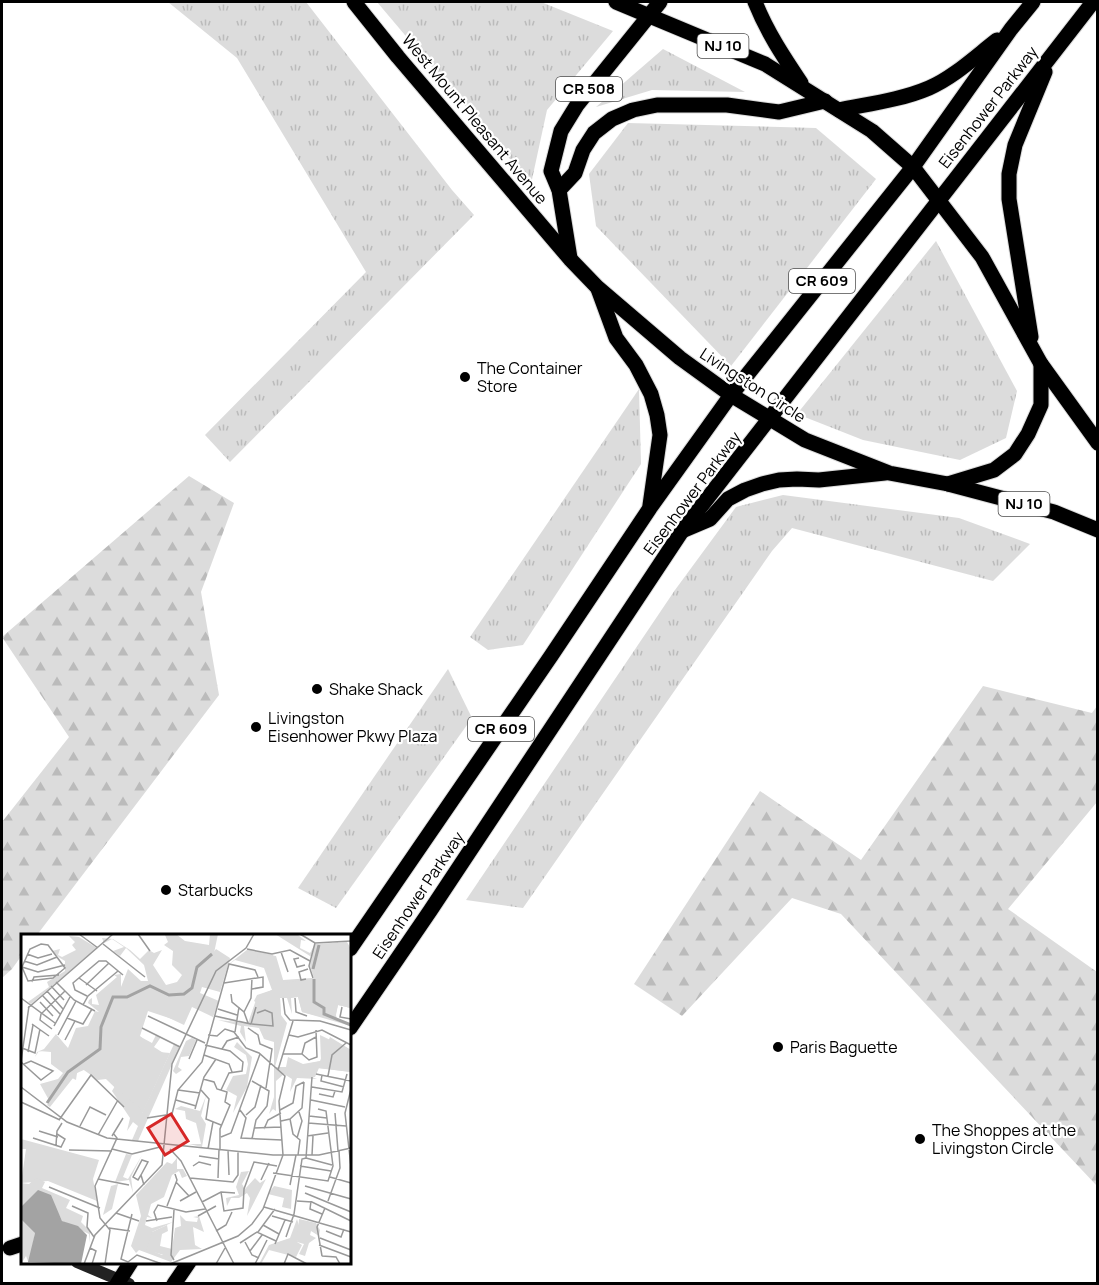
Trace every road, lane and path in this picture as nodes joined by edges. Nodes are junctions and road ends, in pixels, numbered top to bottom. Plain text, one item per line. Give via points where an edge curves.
1 (354, 2) edge
2 (616, 2) edge
3 (660, 2) edge
4 (754, 2) edge
5 (1033, 2) edge
6 (1093, 2) edge
7 (650, 15) junction
8 (1011, 29) junction
9 (1052, 54) junction
10 (804, 88) junction
11 (825, 101) junction
12 (839, 110) junction
13 (913, 167) junction
14 (559, 190) junction
15 (939, 200) junction
16 (570, 259) junction
17 (597, 287) junction
18 (1033, 349) junction
19 (1041, 364) junction
20 (731, 395) junction
21 (770, 419) junction
22 (1098, 443) edge
23 (889, 473) junction
24 (948, 484) junction
25 (650, 508) junction
26 (1098, 530) edge
27 (682, 531) junction
28 (351, 948) edge
29 (351, 1027) edge
30 (79, 1264) edge
31 (131, 1264) edge
32 (188, 1264) edge
33 (122, 1282) edge
34 (174, 1284) edge

1 - 16 main road, West Mount Pleasant Avenue / NJ 10
2 - 7 main road, NJ 10
3 - 7 main road, CR 508
4 - 10 main road
5 - 8 main road, Eisenhower Parkway / CR 609
6 - 9 main road, Eisenhower Parkway / CR 609
7 - 10 main road, NJ 10 via 765,64
7 - 14 main road, CR 508 via 577,105 561,131 551,171
8 - 12 main road via 930,88
8 - 13 main road, Eisenhower Parkway / CR 609
9 - 15 main road, Eisenhower Parkway / CR 609
9 - 18 main road via 1015,145 1009,174
10 - 11 main road, NJ 10
11 - 12 main road, NJ 10
11 - 14 main road via 779,112 727,105 657,105 633,110 594,133 574,173
12 - 13 main road, NJ 10 via 872,131
13 - 15 main road, NJ 10
13 - 20 main road, Eisenhower Parkway / CR 609
14 - 16 main road, CR 508
15 - 18 main road, NJ 10 via 982,257
15 - 21 main road, Eisenhower Parkway / CR 609
16 - 17 main road, Livingston Circle / NJ 10
17 - 20 main road, Livingston Circle / NJ 10 via 680,358
17 - 25 main road via 616,338 636,365 657,415 660,435
18 - 19 main road, NJ 10
19 - 22 main road, NJ 10
19 - 24 main road via 1041,405 1015,454 994,470
20 - 21 main road, Livingston Circle / NJ 10
20 - 25 main road, Eisenhower Parkway / CR 609
21 - 23 main road, Livingston Circle / NJ 10 via 805,440
21 - 27 main road, Eisenhower Parkway / CR 609
23 - 24 main road, Livingston Circle / NJ 10
23 - 27 main road via 762,484 728,499 711,519
24 - 26 main road, NJ 10 via 1054,512
25 - 28 main road, Eisenhower Parkway / CR 609
27 - 29 main road, Eisenhower Parkway / CR 609
30 - 33 street
31 - 33 main road
32 - 34 main road

